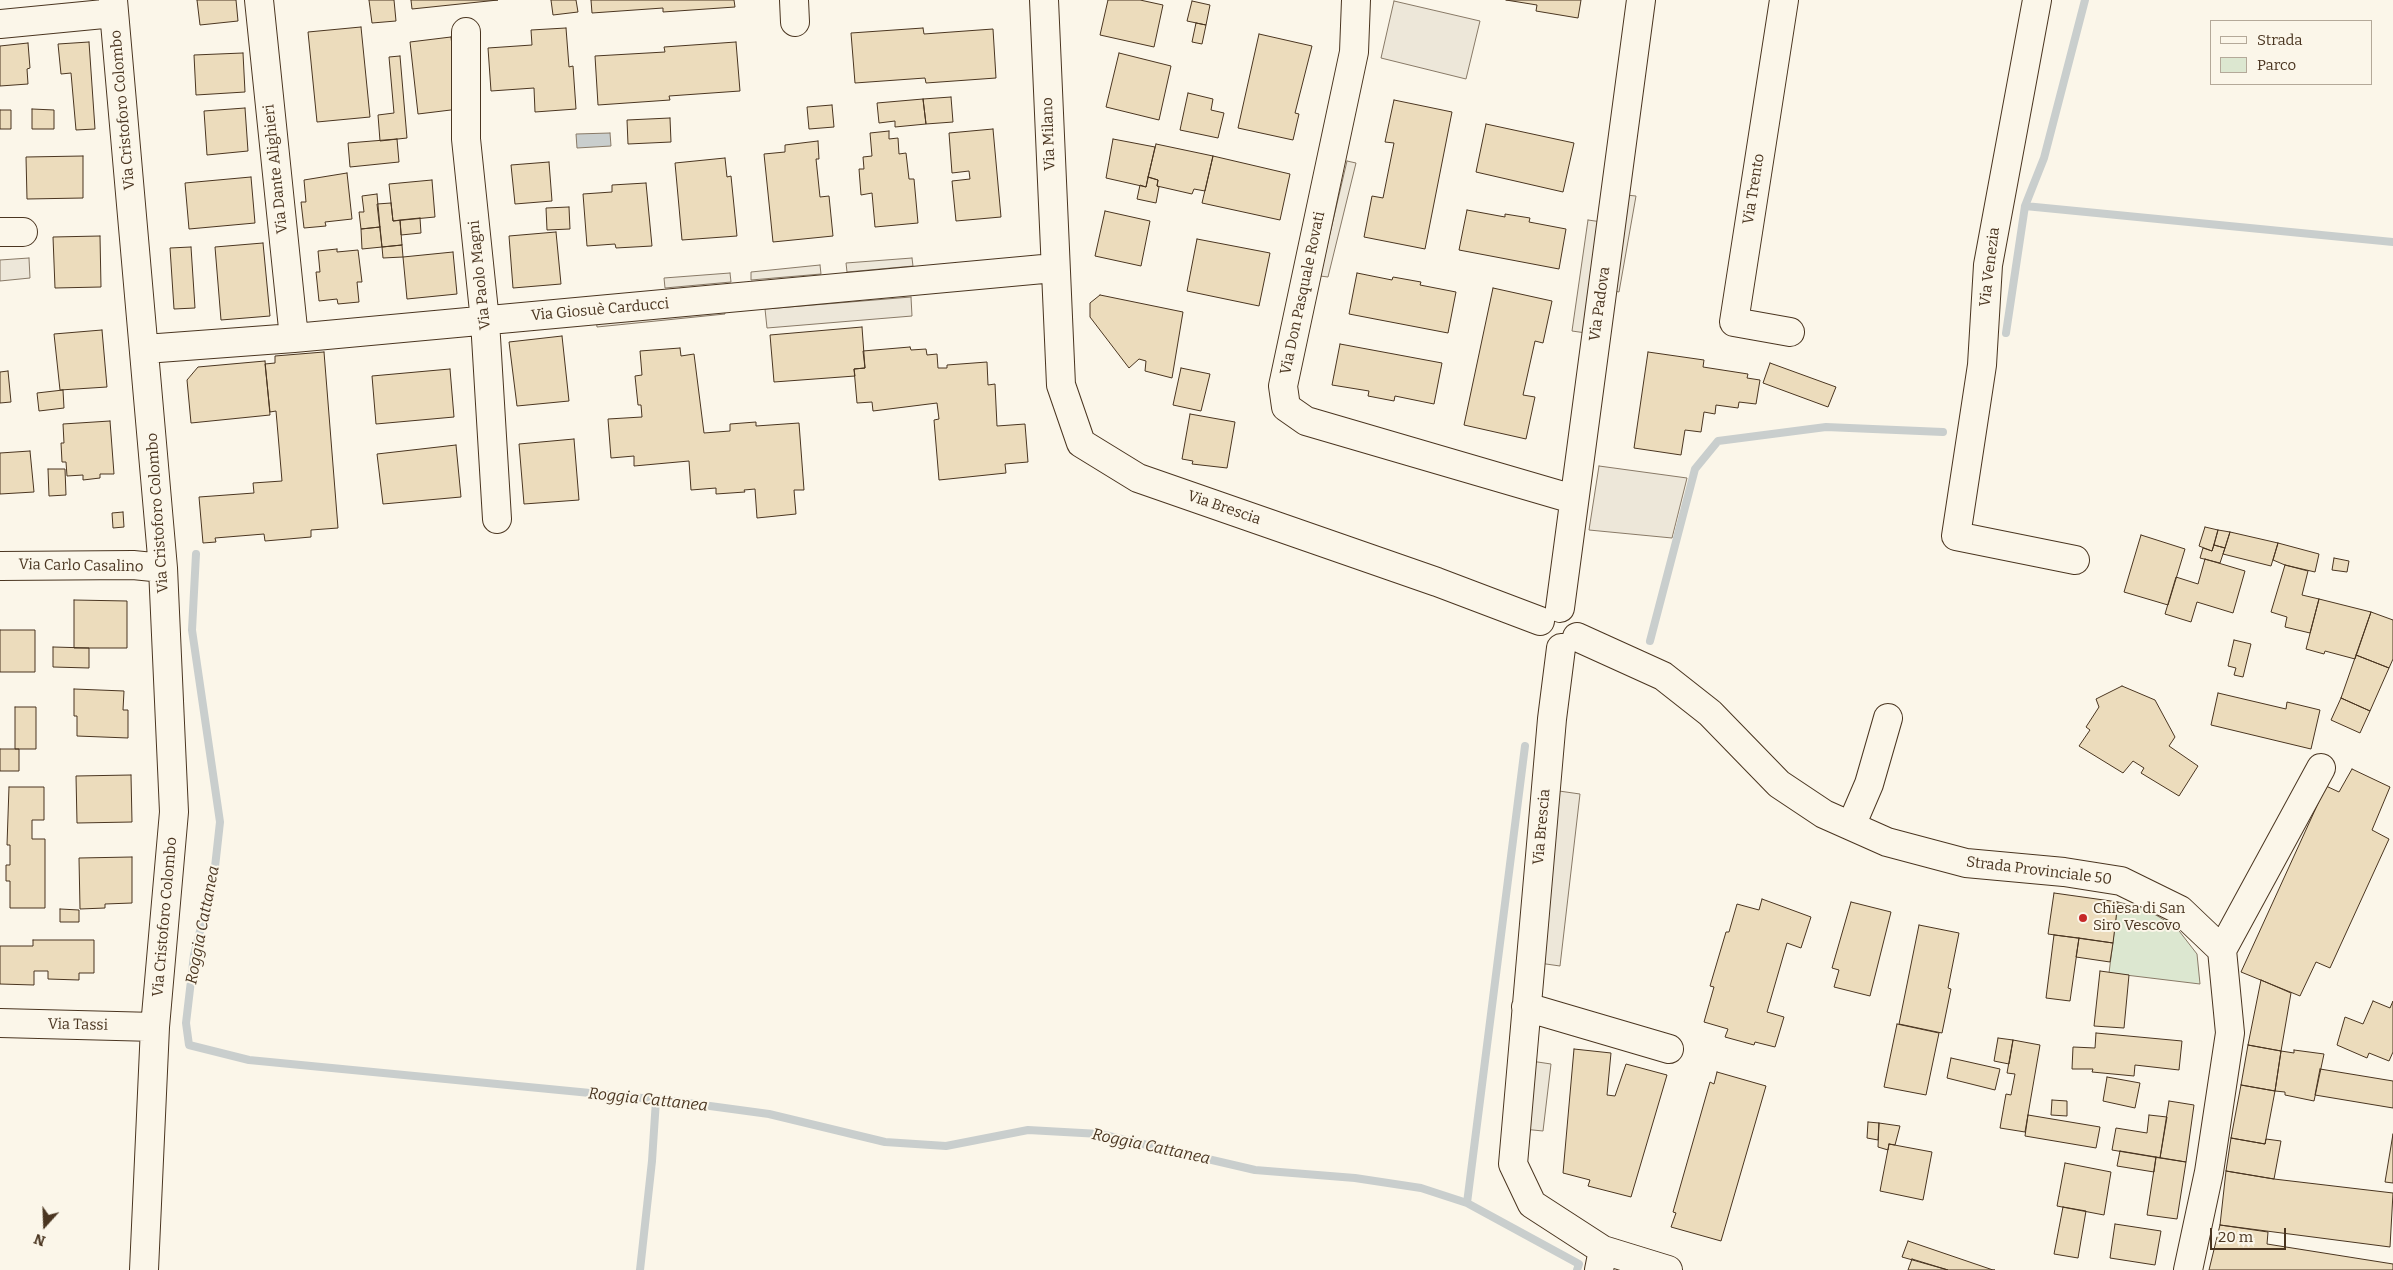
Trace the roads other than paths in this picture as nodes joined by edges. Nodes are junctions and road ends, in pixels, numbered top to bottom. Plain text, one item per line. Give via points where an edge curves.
1 (259, 0) edge
2 (1044, 0) edge
3 (1356, 0) edge
4 (1641, 0) edge
5 (1784, 0) edge
6 (2037, 0) edge
7 (114, 7) edge
8 (0, 24) edge
9 (466, 32) dead end
10 (1054, 268) junction
11 (485, 320) junction
12 (1790, 332) dead end
13 (294, 338) junction
14 (145, 349) junction
15 (1573, 500) junction
16 (497, 519) dead end
17 (2075, 560) dead end
18 (0, 566) edge
19 (163, 568) junction
20 (1550, 614) junction
21 (1569, 642) junction
22 (1888, 718) dead end
23 (2321, 768) dead end
24 (1851, 826) junction
25 (2222, 950) junction
26 (1526, 1007) junction
27 (0, 1024) edge
28 (156, 1027) junction
29 (1669, 1049) dead end
30 (1601, 1260) edge
31 (144, 1270) edge
32 (1668, 1270) edge
33 (2188, 1270) edge

1 - 13 street, Via Dante Alighieri
2 - 10 street, Via Milano
3 - 15 street, Via Don Pasquale Rovati via 1354,52 1283,386 1286,406 1306,421
4 - 15 street, Via Padova
5 - 12 street, Via Trento via 1734,322
6 - 17 street, Via Venezia via 1988,265 1982,365 1956,536
7 - 8 street
7 - 14 street, Via Cristoforo Colombo
9 - 11 street, Via Paolo Magni via 466,139
10 - 11 street, Via Giosuè Carducci
10 - 20 street, Via Brescia via 1061,385 1081,443 1138,478
11 - 13 street, Via Giosuè Carducci
11 - 16 street, Via Paolo Magni
13 - 14 street, Via Giosuè Carducci
14 - 19 street, Via Cristoforo Colombo
15 - 20 street, Via Padova
18 - 19 street, Via Carlo Casalino via 133,565
19 - 28 street, Via Cristoforo Colombo via 174,812
20 - 21 street, Strada Provinciale 50 via 1540,634 1543,640 1554,648
21 - 24 street, Strada Provinciale 50 via 1663,676 1710,713 1779,784 1824,814
21 - 26 street, Via Brescia via 1552,719
22 - 24 street via 1869,784
23 - 25 street
24 - 25 street, Strada Provinciale 50 via 1887,842 1966,863 2121,881 2180,910
25 - 33 street via 2230,1033 2209,1172
26 - 29 street
26 - 30 street, Via Brescia via 1513,1164 1532,1204
27 - 28 street, Via Tassi
28 - 31 street, Via Cristoforo Colombo
30 - 32 street, Via Brescia

